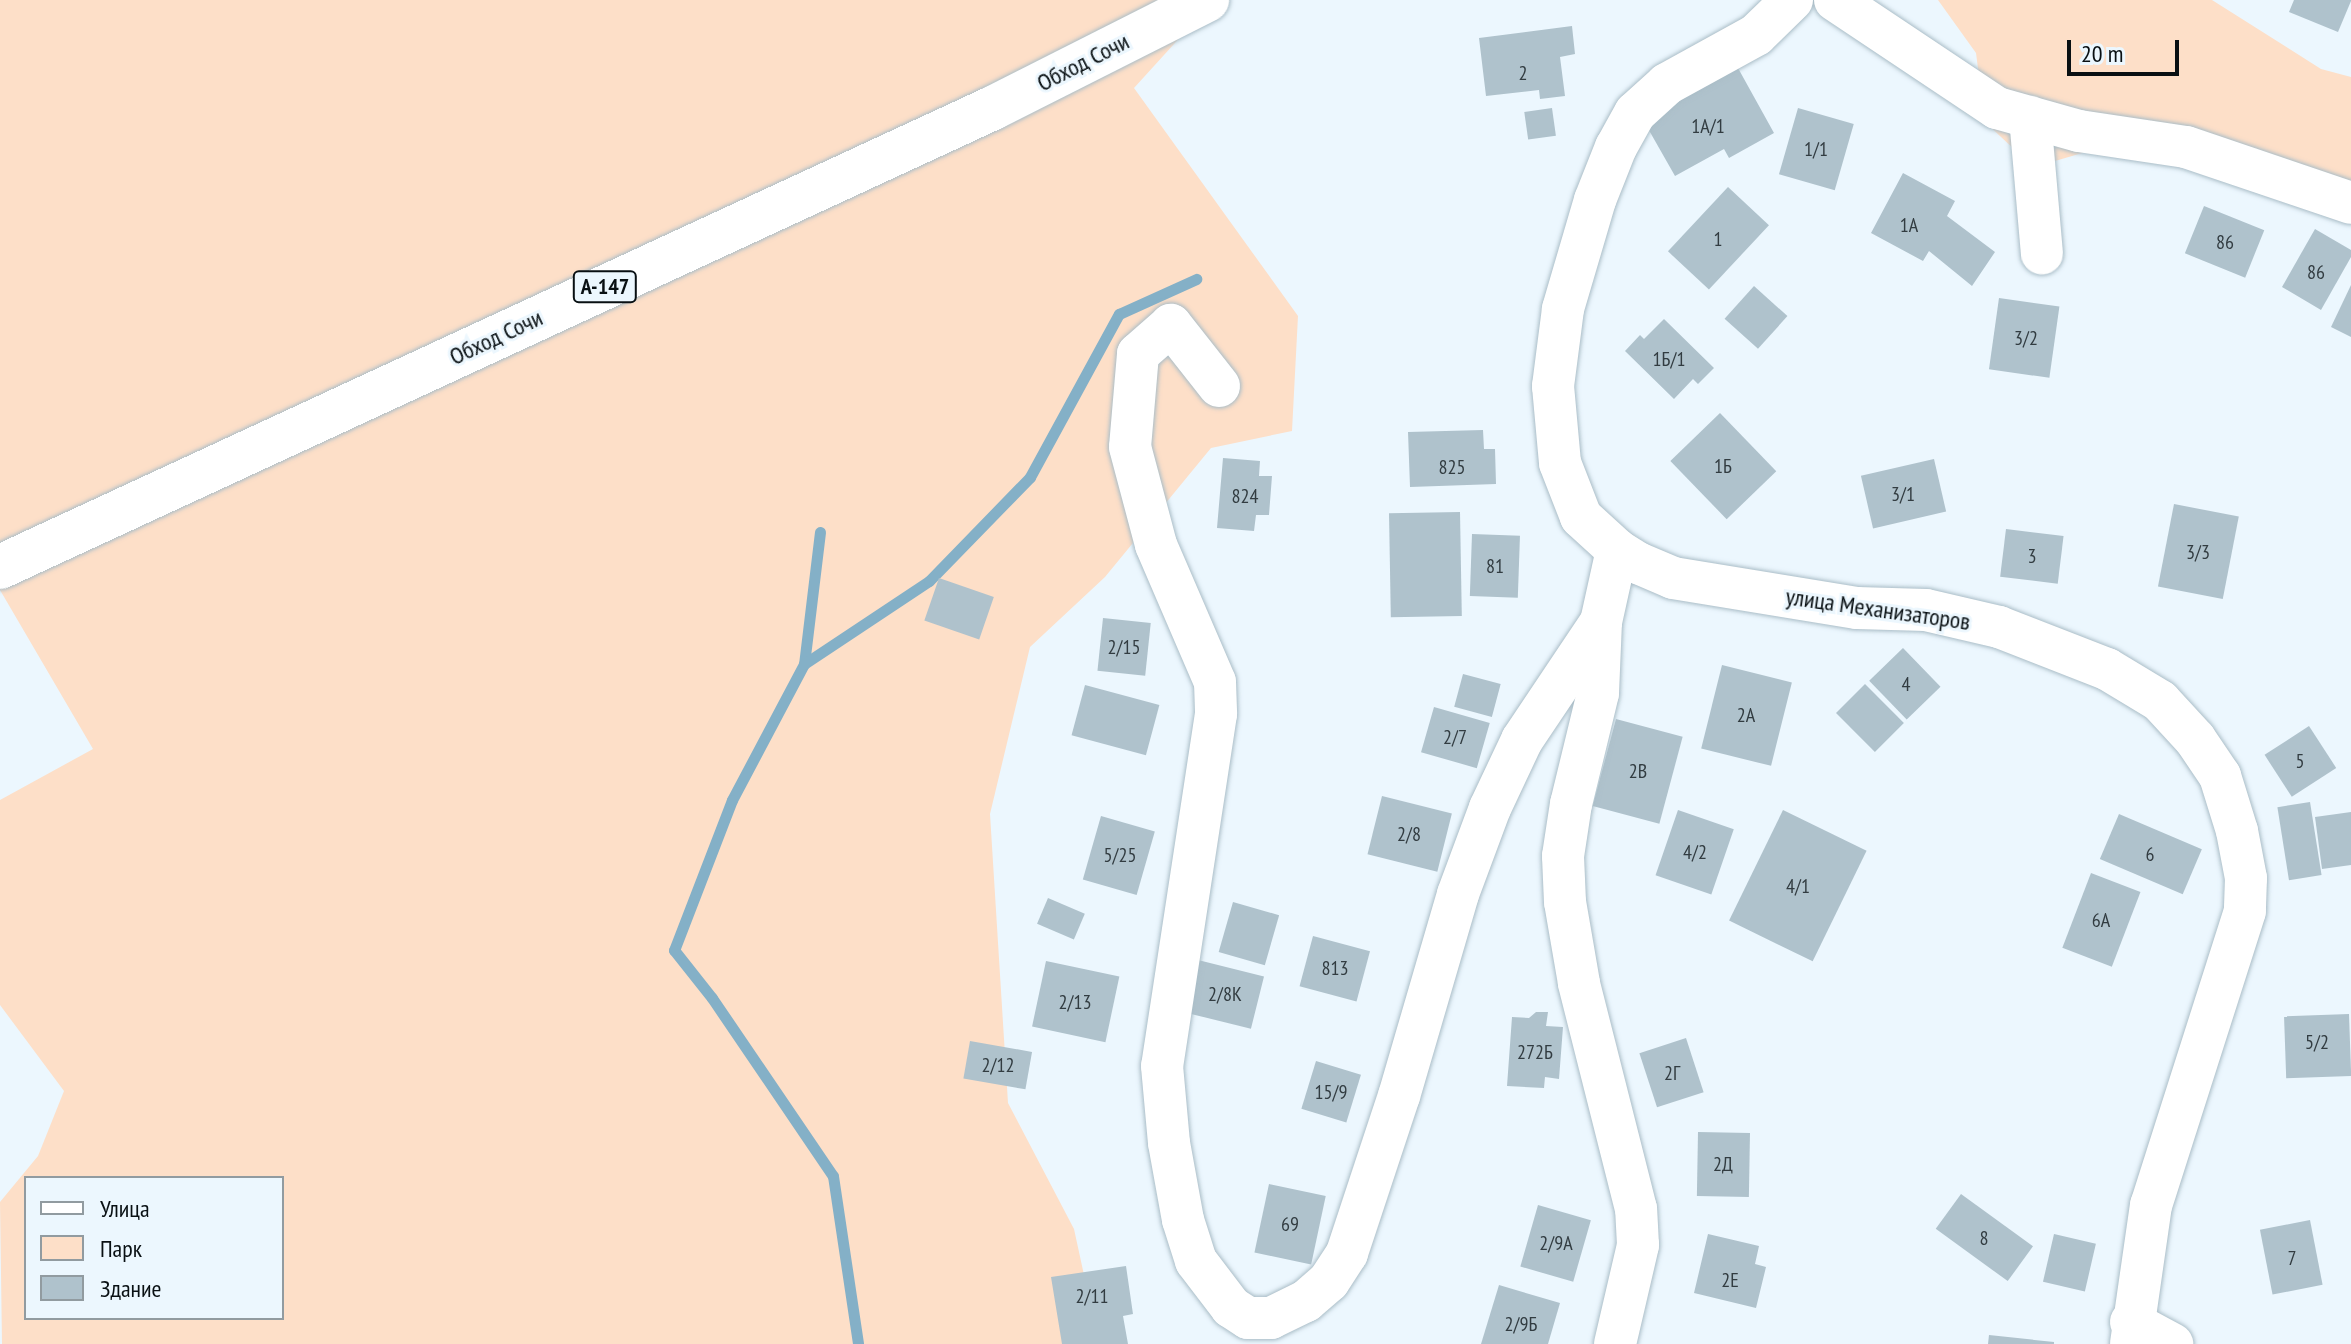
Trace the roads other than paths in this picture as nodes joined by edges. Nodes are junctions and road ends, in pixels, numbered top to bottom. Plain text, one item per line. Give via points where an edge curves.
1 (1207, 0) edge
2 (1792, 0) edge
3 (1835, 0) edge
4 (2030, 117) junction
5 (2351, 203) edge
6 (2042, 253) dead end
7 (1219, 386) dead end
8 (1617, 550) junction
9 (0, 567) edge
10 (1601, 622) junction
11 (2131, 1333) edge
12 (1615, 1344) edge
13 (2172, 1344) edge

1 - 9 highway, Обход Сочи / А-147 via 993,108
2 - 8 street, улица Механизаторов via 1756,35 1667,84 1635,113 1595,200 1563,309 1553,386 1560,463 1581,517
3 - 4 street via 1997,108
4 - 5 street via 2079,131 2186,147
4 - 6 street
7 - 10 street via 1171,325 1138,354 1130,447 1156,545 1216,693 1162,1066 1169,1143 1196,1261 1231,1307 1248,1318 1271,1318 1306,1301 1329,1281 1347,1253 1458,894 1490,808 1522,740
8 - 10 street
8 - 11 street, улица Механизаторов via 1673,578 1857,608 1926,610 1999,627 2107,669 2160,701 2220,776 2246,878 2245,911 2151,1205
10 - 12 street via 1598,693 1563,856 1579,983 1636,1209 1638,1245
11 - 13 street

